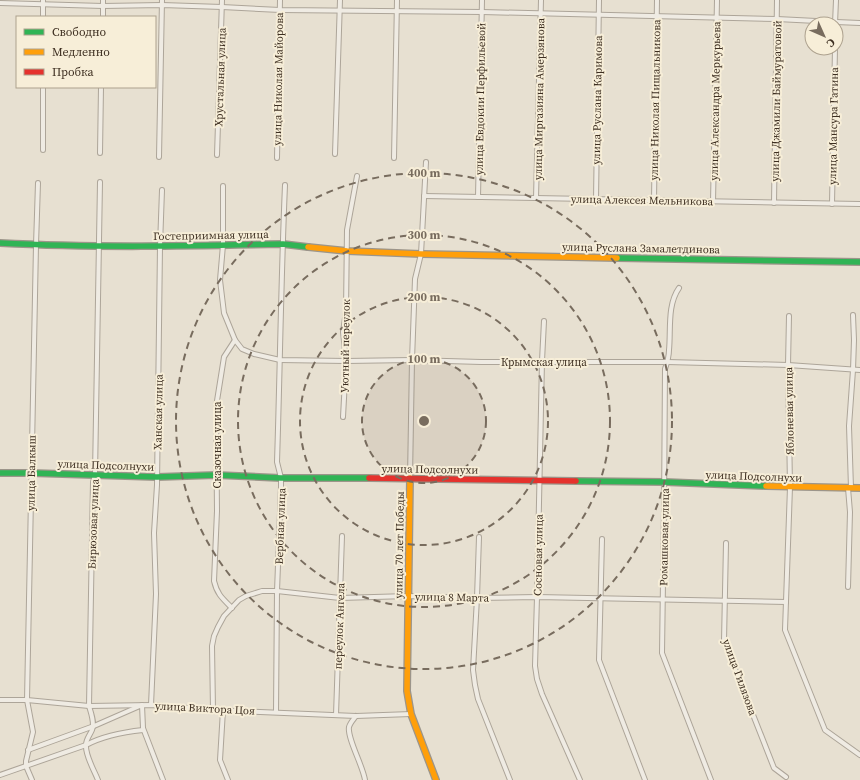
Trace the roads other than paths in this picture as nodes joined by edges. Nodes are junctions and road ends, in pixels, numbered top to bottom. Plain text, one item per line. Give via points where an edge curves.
1 (104, 0) edge
2 (222, 0) edge
3 (280, 0) edge
4 (340, 0) edge
5 (397, 0) edge
6 (482, 0) edge
7 (541, 0) edge
8 (599, 0) edge
9 (657, 0) edge
10 (717, 0) edge
11 (777, 0) edge
12 (836, 0) edge
13 (43, 2) edge
14 (162, 2) edge
15 (0, 3) edge
16 (103, 6) junction
17 (222, 7) junction
18 (280, 10) junction
19 (340, 11) junction
20 (397, 11) junction
21 (482, 12) junction
22 (540, 13) junction
23 (599, 14) junction
24 (43, 16) edge
25 (103, 16) edge
26 (656, 16) junction
27 (836, 16) edge
28 (717, 17) junction
29 (777, 18) junction
30 (804, 20) edge
31 (844, 23) edge
32 (860, 23) edge
33 (835, 56) edge
34 (43, 88) edge
35 (101, 88) edge
36 (43, 150) dead end
37 (100, 153) dead end
38 (335, 154) dead end
39 (217, 155) dead end
40 (159, 157) dead end
41 (277, 158) dead end
42 (394, 158) dead end
43 (426, 162) dead end
44 (357, 176) dead end
45 (100, 182) dead end
46 (38, 183) dead end
47 (286, 185) dead end
48 (223, 186) dead end
49 (162, 190) dead end
50 (424, 196) junction
51 (478, 197) junction
52 (536, 198) junction
53 (596, 199) junction
54 (654, 200) junction
55 (713, 202) junction
56 (774, 203) junction
57 (832, 204) junction
58 (860, 204) edge
59 (0, 243) edge
60 (283, 244) junction
61 (36, 245) junction
62 (223, 245) junction
63 (98, 246) junction
64 (160, 246) junction
65 (347, 250) junction
66 (421, 254) junction
67 (860, 262) edge
68 (679, 288) dead end
69 (853, 315) dead end
70 (789, 316) dead end
71 (544, 321) dead end
72 (235, 340) junction
73 (280, 360) junction
74 (412, 360) junction
75 (346, 361) junction
76 (542, 361) junction
77 (667, 362) junction
78 (788, 365) junction
79 (853, 370) junction
80 (860, 370) edge
81 (343, 417) dead end
82 (0, 473) edge
83 (31, 473) junction
84 (216, 474) junction
85 (95, 475) junction
86 (157, 477) junction
87 (281, 478) junction
88 (410, 478) junction
89 (540, 481) junction
90 (664, 482) junction
91 (790, 487) junction
92 (850, 488) junction
93 (860, 488) edge
94 (342, 536) dead end
95 (479, 537) dead end
96 (602, 539) dead end
97 (726, 543) dead end
98 (848, 587) dead end
99 (277, 591) junction
100 (408, 596) junction
101 (537, 597) junction
102 (340, 598) junction
103 (478, 598) junction
104 (601, 598) junction
105 (663, 599) junction
106 (725, 600) junction
107 (786, 602) junction
108 (232, 608) junction
109 (0, 700) edge
110 (27, 700) junction
111 (142, 705) junction
112 (89, 706) junction
113 (151, 706) junction
114 (213, 710) junction
115 (223, 710) junction
116 (276, 712) junction
117 (411, 714) junction
118 (336, 715) junction
119 (356, 716) junction
120 (94, 726) junction
121 (143, 730) junction
122 (86, 745) junction
123 (28, 750) junction
124 (860, 755) edge
125 (26, 766) junction
126 (0, 775) edge
127 (786, 777) dead end
128 (32, 780) edge
129 (98, 780) edge
130 (164, 780) edge
131 (228, 780) edge
132 (365, 780) edge
133 (436, 780) edge
134 (510, 780) edge
135 (579, 780) edge
136 (645, 780) edge
137 (711, 780) edge

1 - 16 street
2 - 17 street, Хрустальная улица
3 - 18 street, улица Николая Майорова
4 - 19 street
5 - 20 street
6 - 21 street, улица Евдокии Перфильевой
7 - 22 street, улица Миргазияна Амерзянова
8 - 23 street, улица Руслана Каримова
9 - 26 street, улица Николая Пищальникова
10 - 28 street, улица Александра Меркурьева
11 - 29 street, улица Джамили Баймуратовой
12 - 27 street
13 - 15 street
13 - 16 street
13 - 24 street
14 - 16 street
14 - 17 street
14 - 40 street
16 - 25 street
17 - 18 street
17 - 39 street, Хрустальная улица
18 - 19 street
18 - 41 street, улица Николая Майорова
19 - 20 street
19 - 38 street
20 - 21 street
20 - 42 street
21 - 22 street
21 - 51 street, улица Евдокии Перфильевой
22 - 23 street
22 - 52 street, улица Миргазияна Амерзянова
23 - 26 street
23 - 53 street, улица Руслана Каримова
26 - 28 street
26 - 54 street, улица Николая Пищальникова
28 - 29 street
28 - 55 street, улица Александра Меркурьева
29 - 30 street
29 - 56 street, улица Джамили Баймуратовой
31 - 32 street
33 - 57 street, улица Мансура Гатина
34 - 36 street
35 - 37 street
43 - 50 street, улица 70 лет Победы
44 - 65 street, Уютный переулок via 347,230
45 - 63 street, Бирюзовая улица
46 - 61 street, улица Балкыш
47 - 60 street, Вербная улица
48 - 62 street
49 - 64 street, Ханская улица
50 - 51 street, улица Алексея Мельникова
50 - 66 street, улица 70 лет Победы
51 - 52 street, улица Алексея Мельникова
52 - 53 street, улица Алексея Мельникова
53 - 54 street, улица Алексея Мельникова
54 - 55 street, улица Алексея Мельникова
55 - 56 street, улица Алексея Мельникова
56 - 57 street, улица Алексея Мельникова
57 - 58 street, улица Алексея Мельникова
59 - 61 street, Гостеприимная улица
60 - 62 street, Гостеприимная улица
60 - 65 street, Гостеприимная улица
60 - 73 street, Вербная улица
61 - 63 street, Гостеприимная улица
61 - 83 street, улица Балкыш
62 - 64 street, Гостеприимная улица
62 - 72 street via 220,280 224,313
63 - 64 street, Гостеприимная улица
63 - 85 street, Бирюзовая улица
64 - 86 street, Ханская улица
65 - 66 street, Гостеприимная улица
65 - 75 street, Уютный переулок via 343,332
66 - 67 street, улица Руслана Замалетдинова
66 - 74 street, улица 70 лет Победы via 415,279
68 - 77 street, Ромашковая улица via 674,294
69 - 79 street
70 - 78 street, Яблоневая улица
71 - 76 street, Сосновая улица
72 - 73 street, Крымская улица via 242,349
72 - 84 street, Сказочная улица via 224,356 216,407
73 - 75 street, Крымская улица
73 - 87 street, Вербная улица via 277,462
74 - 75 street, Крымская улица
74 - 76 street, Крымская улица
74 - 88 street, улица 70 лет Победы
75 - 81 street, Уютный переулок
76 - 77 street, Крымская улица
76 - 89 street, Сосновая улица
77 - 78 street, Крымская улица
77 - 90 street, Ромашковая улица
78 - 79 street, Крымская улица
78 - 91 street, Яблоневая улица
79 - 80 street, Крымская улица
79 - 92 street via 849,426
82 - 83 street, улица Подсолнухи
83 - 85 street, улица Подсолнухи
83 - 110 street, улица Балкыш
84 - 86 street, улица Подсолнухи
84 - 87 street, улица Подсолнухи
84 - 108 street, Сказочная улица via 214,581 216,590
85 - 86 street, улица Подсолнухи
85 - 112 street, Бирюзовая улица
86 - 113 street, Ханская улица via 154,533 156,594
87 - 88 street, улица Подсолнухи
87 - 99 street, Вербная улица
88 - 89 street, улица Подсолнухи
88 - 100 street, улица 70 лет Победы
89 - 90 street, улица Подсолнухи
89 - 101 street, Сосновая улица
90 - 91 street, улица Подсолнухи
90 - 105 street, Ромашковая улица
91 - 92 street, улица Подсолнухи
91 - 107 street, Яблоневая улица
92 - 93 street, улица Подсолнухи
92 - 98 street
94 - 102 street, переулок Ангела
95 - 103 street
96 - 104 street
97 - 106 street, улица Гилязова
99 - 102 street, улица 8 Марта
99 - 108 street, улица 8 Марта via 253,593 239,600
99 - 116 street, Вербная улица
100 - 102 street, улица 8 Марта
100 - 103 street, улица 8 Марта
100 - 117 street, улица 70 лет Победы via 407,691
101 - 103 street, улица 8 Марта
101 - 104 street, улица 8 Марта
101 - 135 street, Сосновая улица via 537,679
102 - 118 street, переулок Ангела
103 - 134 street via 474,685
104 - 105 street, улица 8 Марта
104 - 136 street via 598,660
105 - 106 street, улица 8 Марта
105 - 137 street, Ромашковая улица via 662,653
106 - 107 street, улица 8 Марта
106 - 127 street, улица Гилязова via 724,640 774,768
107 - 124 street, Яблоневая улица via 785,630 825,730
108 - 114 street, улица 8 Марта via 218,627 212,646
109 - 110 street, улица Виктора Цоя
110 - 112 street, улица Виктора Цоя
110 - 123 street, улица Балкыш via 33,732
111 - 112 street, улица Виктора Цоя
111 - 113 street, улица Виктора Цоя
111 - 120 street
111 - 121 street
112 - 120 street, Бирюзовая улица
113 - 114 street, улица Виктора Цоя
114 - 115 street, улица Виктора Цоя
115 - 116 street, улица Виктора Цоя
115 - 131 street via 220,760
116 - 118 street, улица Виктора Цоя
117 - 119 street, улица Виктора Цоя
117 - 133 street, улица 70 лет Победы
118 - 119 street, улица Виктора Цоя
119 - 132 street via 351,722 349,732
120 - 122 street
120 - 123 street
121 - 122 street via 94,740
121 - 130 street
122 - 125 street
122 - 129 street
123 - 125 street, улица Балкыш
125 - 126 street
125 - 128 street

